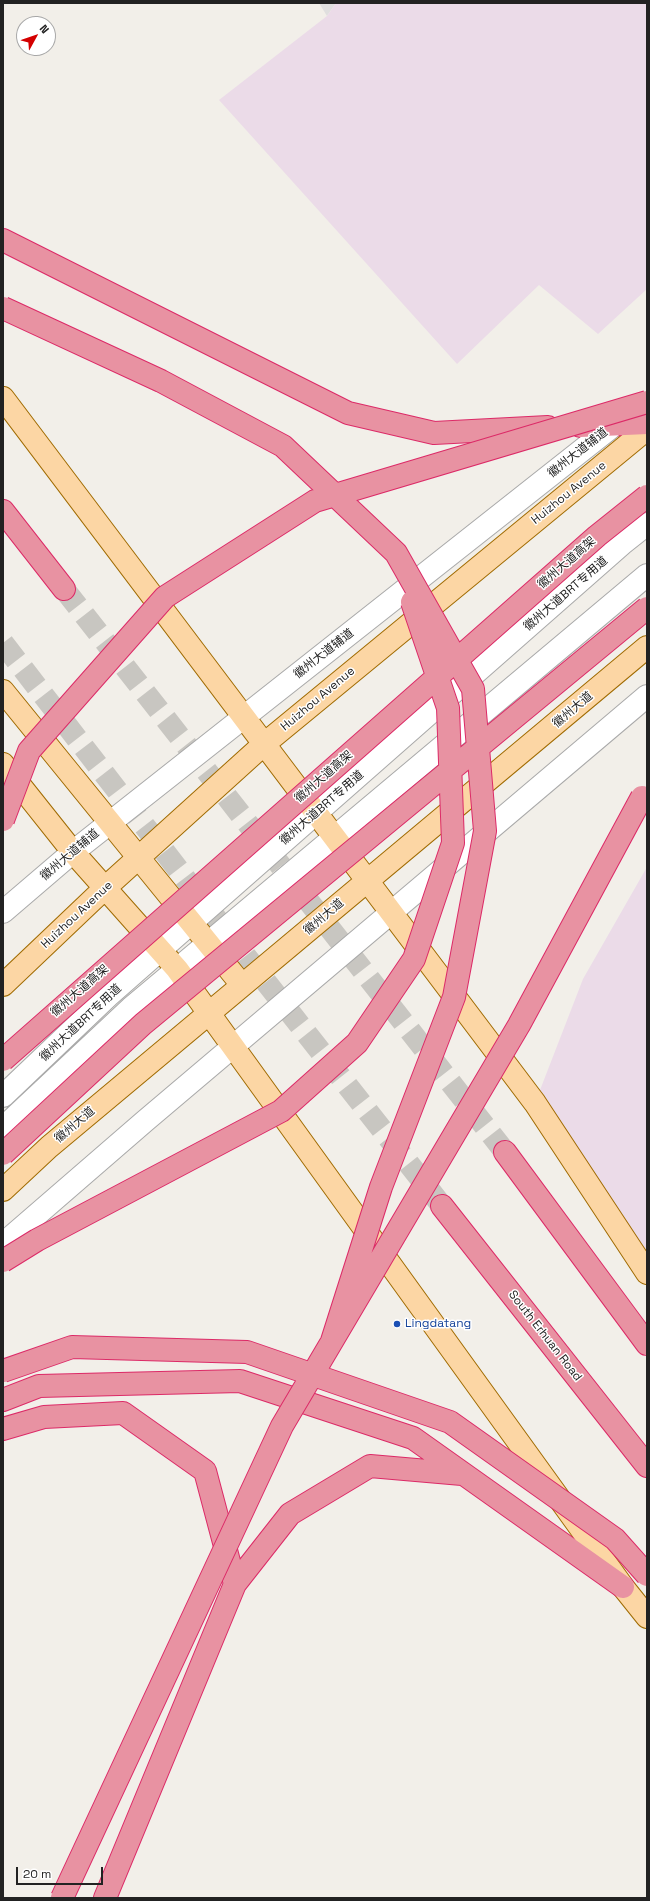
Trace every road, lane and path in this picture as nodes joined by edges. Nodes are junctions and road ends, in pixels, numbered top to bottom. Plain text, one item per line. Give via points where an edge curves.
1 (3, 240) edge
2 (3, 308) edge
3 (3, 398) edge
4 (647, 399) edge
5 (647, 402) edge
6 (647, 423) edge
7 (615, 424) junction
8 (647, 429) edge
9 (647, 496) edge
10 (3, 511) edge
11 (647, 524) edge
12 (396, 553) junction
13 (647, 575) edge
14 (64, 589) tunnel mouth
15 (647, 608) edge
16 (647, 647) edge
17 (3, 691) edge
18 (647, 696) edge
19 (244, 717) junction
20 (263, 745) junction
21 (3, 764) edge
22 (647, 788) edge
23 (316, 813) junction
24 (3, 820) edge
25 (110, 822) junction
26 (334, 837) junction
27 (73, 852) junction
28 (138, 857) junction
29 (367, 881) junction
30 (105, 888) junction
31 (3, 912) edge
32 (392, 913) junction
33 (192, 922) junction
34 (208, 943) junction
35 (160, 950) junction
36 (177, 969) junction
37 (3, 984) edge
38 (242, 985) junction
39 (209, 1014) junction
40 (233, 1047) junction
41 (3, 1060) edge
42 (3, 1096) edge
43 (3, 1128) edge
44 (505, 1152) tunnel mouth
45 (3, 1154) edge
46 (3, 1190) edge
47 (442, 1206) tunnel mouth
48 (3, 1244) edge
49 (3, 1261) edge
50 (647, 1273) edge
51 (332, 1341) junction
52 (647, 1344) edge
53 (3, 1371) edge
54 (3, 1400) edge
55 (3, 1428) edge
56 (647, 1466) edge
57 (463, 1474) junction
58 (647, 1575) edge
59 (235, 1584) junction
60 (623, 1587) junction
61 (647, 1617) edge
62 (62, 1898) edge
63 (105, 1898) edge

1 - 7 highway via 348,413 434,432
2 - 12 highway, bridge via 160,381 283,446
3 - 19 main road
4 - 7 street, 徽州大道辅道
5 - 24 highway, bridge via 315,501 165,597 29,751
6 - 7 highway
7 - 19 street, 徽州大道辅道
8 - 20 main road, Huizhou Avenue
9 - 41 highway, 徽州大道高架, bridge via 597,536
10 - 14 highway
11 - 23 street, 徽州大道BRT专用道
12 - 49 highway, bridge via 448,708 453,843 414,959 357,1043 282,1111 37,1240
12 - 51 highway, bridge via 473,689 485,831 454,996 381,1187
13 - 26 street, 徽州大道BRT专用道
15 - 45 highway, bridge via 143,1024
16 - 29 main road, 徽州大道
17 - 25 main road
18 - 32 street
19 - 20 main road
19 - 25 street, 徽州大道辅道
20 - 23 main road
20 - 28 main road, Huizhou Avenue
21 - 27 main road
22 - 51 highway, bridge via 519,1025
23 - 26 main road
23 - 33 street, 徽州大道BRT专用道
25 - 27 street, 徽州大道辅道
25 - 28 main road
26 - 29 main road
26 - 34 street, 徽州大道BRT专用道
27 - 30 main road
27 - 31 street, 徽州大道辅道
28 - 30 main road, Huizhou Avenue
28 - 33 main road
29 - 32 main road
29 - 38 main road, 徽州大道
30 - 35 main road
30 - 37 main road, Huizhou Avenue
32 - 40 street
32 - 50 main road via 535,1103
33 - 34 main road
33 - 35 street, 徽州大道BRT专用道
34 - 36 street, 徽州大道BRT专用道
34 - 38 main road
35 - 36 main road
35 - 42 street, 徽州大道BRT专用道
36 - 39 main road
36 - 43 street, 徽州大道BRT专用道 via 131,1008
38 - 39 main road, 徽州大道
39 - 40 main road
39 - 46 main road, 徽州大道 via 49,1147
40 - 48 street
40 - 60 main road
44 - 52 highway
47 - 56 highway, South Erhuan Road
51 - 62 highway, bridge via 282,1426
53 - 58 highway, bridge via 72,1347 247,1352 450,1422 615,1539
54 - 57 highway via 39,1386 240,1381 413,1438
55 - 59 highway via 44,1417 123,1413 205,1471
57 - 59 highway via 370,1466 290,1514
57 - 60 highway
59 - 63 highway
60 - 61 main road

